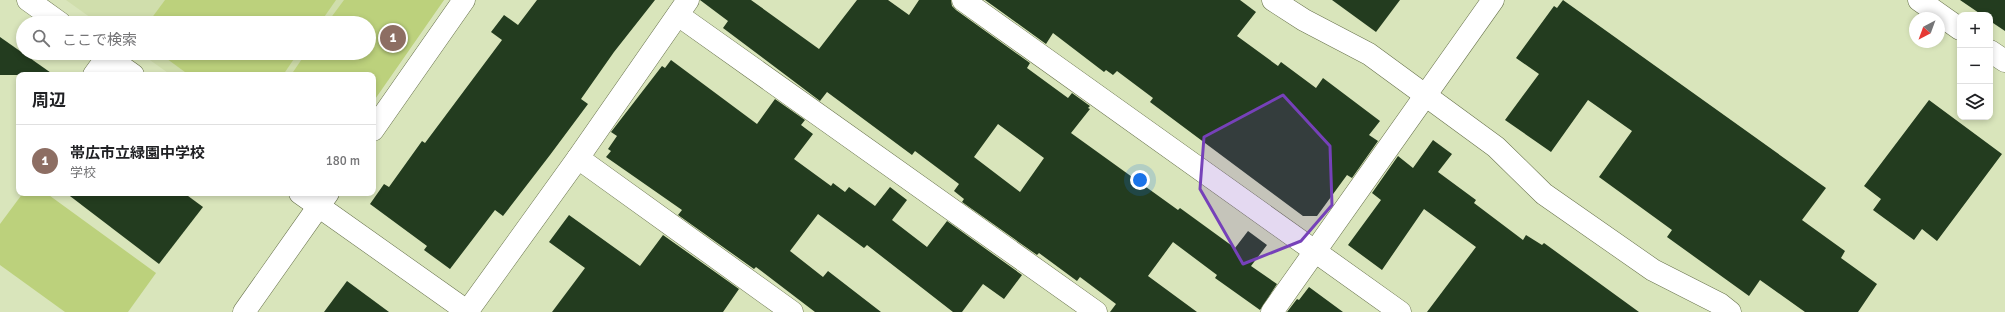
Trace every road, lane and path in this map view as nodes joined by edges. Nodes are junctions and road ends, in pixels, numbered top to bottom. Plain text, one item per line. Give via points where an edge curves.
1 (28, 0) edge
2 (464, 0) edge
3 (963, 0) edge
4 (1273, 0) edge
5 (1493, 0) edge
6 (1919, 0) edge
7 (683, 8) edge
8 (50, 16) edge
9 (1957, 27) edge
10 (1993, 52) edge
11 (102, 60) edge
12 (111, 60) edge
13 (2005, 61) edge
14 (96, 72) edge
15 (129, 72) edge
16 (1426, 94) junction
17 (376, 126) edge
18 (578, 158) junction
19 (310, 196) edge
20 (324, 200) edge
21 (1315, 252) junction
22 (244, 312) edge
23 (467, 312) edge
24 (792, 312) edge
25 (1096, 312) edge
26 (1272, 312) edge
27 (1400, 312) edge
28 (1730, 312) edge

1 - 8 street
2 - 17 street
3 - 21 street
4 - 16 street via 1304,20 1369,54
5 - 16 street
6 - 9 street
7 - 18 street
7 - 25 street
10 - 13 street
11 - 14 street
12 - 15 street
16 - 21 street
16 - 28 street via 1496,147 1544,194 1653,270 1720,304
18 - 23 street
18 - 24 street
19 - 20 street
20 - 22 street
20 - 23 street
21 - 26 street
21 - 27 street

